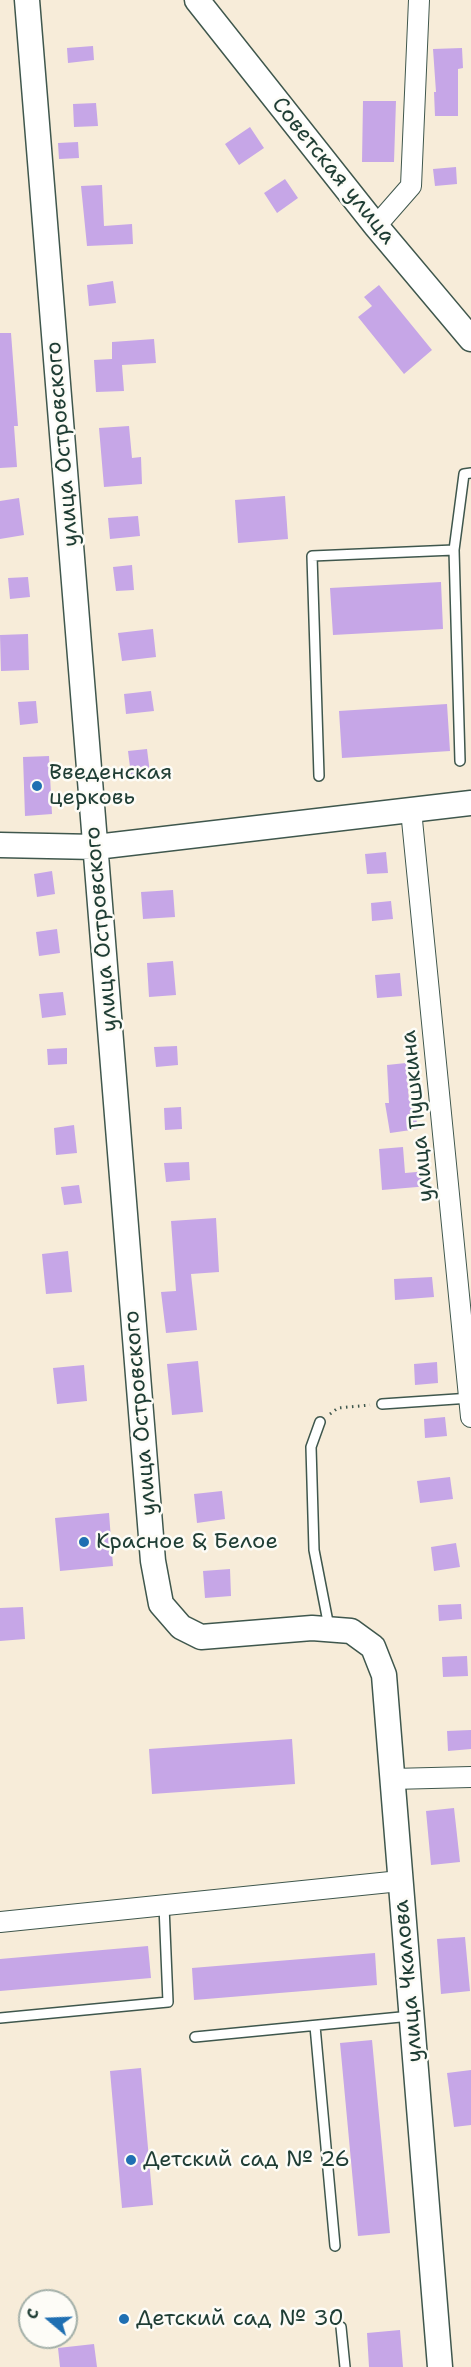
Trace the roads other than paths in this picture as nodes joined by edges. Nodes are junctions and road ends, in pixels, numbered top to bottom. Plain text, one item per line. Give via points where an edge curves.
1 (27, 0) edge
2 (197, 0) edge
3 (419, 0) edge
4 (376, 226) junction
5 (471, 339) edge
6 (471, 473) edge
7 (454, 550) junction
8 (460, 761) dead end
9 (319, 776) dead end
10 (471, 802) edge
11 (411, 810) junction
12 (0, 845) edge
13 (96, 847) junction
14 (382, 1404) road end
15 (471, 1404) edge
16 (320, 1422) road end
17 (330, 1629) junction
18 (471, 1777) edge
19 (392, 1779) junction
20 (400, 1881) junction
21 (164, 1905) junction
22 (0, 1922) edge
23 (411, 2016) junction
24 (0, 2018) edge
25 (315, 2026) junction
26 (195, 2037) dead end
27 (335, 2246) dead end
28 (341, 2328) dead end
29 (345, 2367) edge
30 (440, 2367) edge

1 - 13 street, улица Островского
2 - 4 street, Советская улица
3 - 4 street via 411,186
4 - 5 street, Советская улица
6 - 7 lane via 464,474
7 - 8 lane
7 - 9 lane via 312,556
10 - 11 street
11 - 13 street
11 - 15 street, улица Пушкина
12 - 13 street
13 - 17 street, улица Островского via 153,1561 161,1604 181,1627 201,1637
14 - 15 lane
16 - 17 lane via 311,1447 314,1551
17 - 19 street, улица Чкалова via 351,1631 374,1647 384,1675
18 - 19 street
19 - 20 street, улица Чкалова
20 - 21 street
20 - 23 street, улица Чкалова
21 - 22 street
21 - 24 lane via 168,2002
23 - 25 lane
23 - 30 street, улица Чкалова
25 - 26 lane
25 - 27 lane
28 - 29 lane

